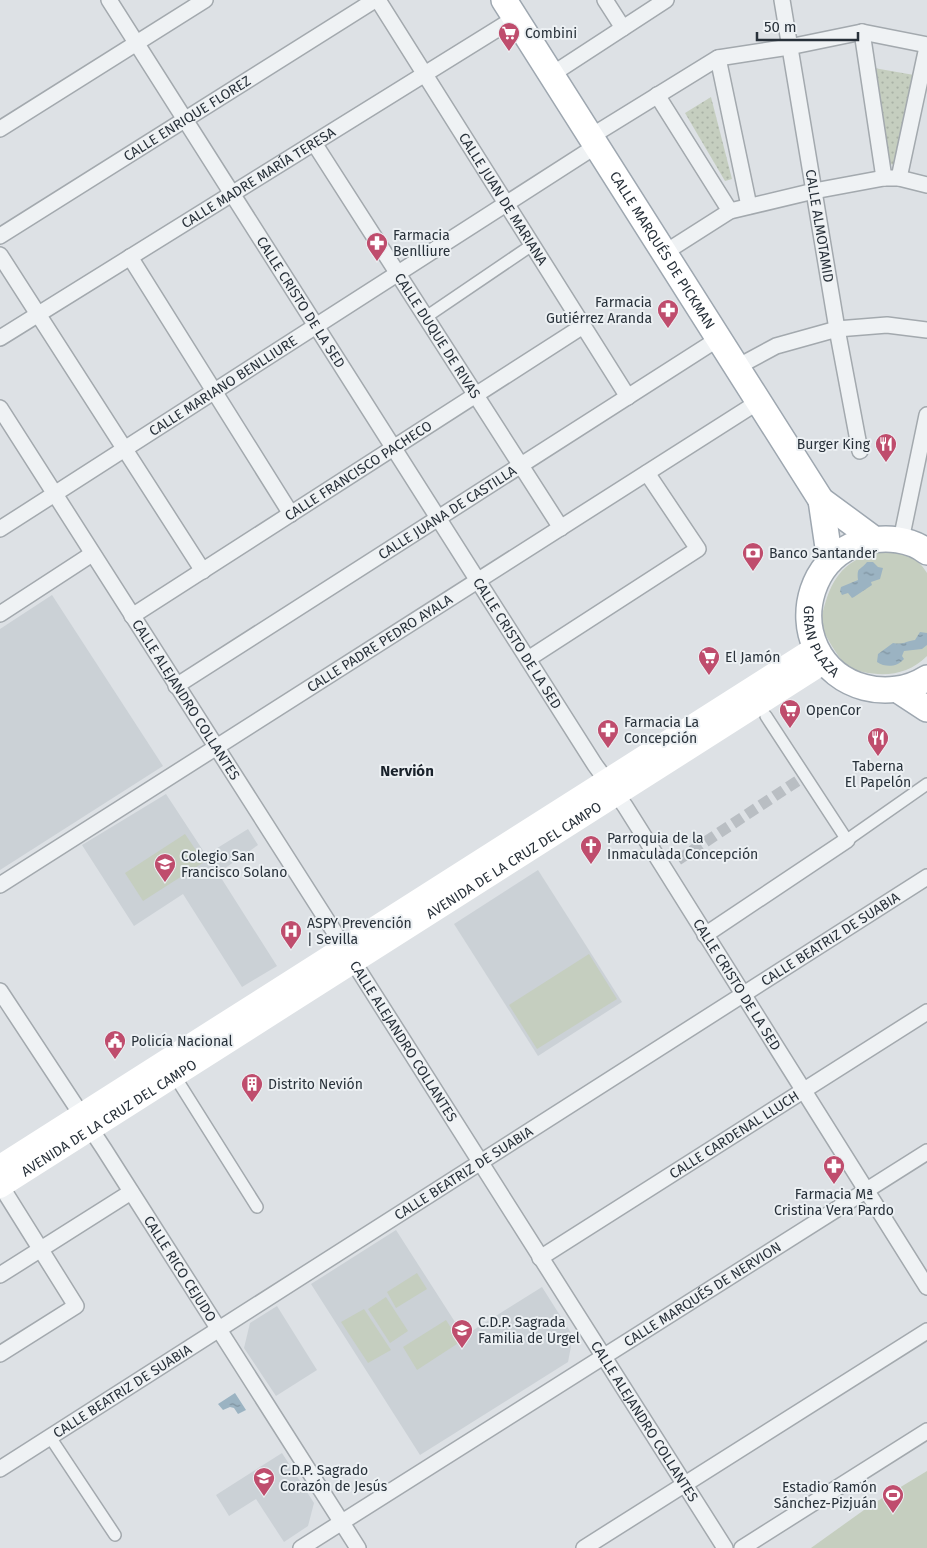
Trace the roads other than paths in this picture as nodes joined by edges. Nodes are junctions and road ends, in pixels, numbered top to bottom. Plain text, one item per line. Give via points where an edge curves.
1 (110, 0) edge
2 (205, 0) edge
3 (377, 0) edge
4 (605, 0) edge
5 (666, 0) edge
6 (782, 0) edge
7 (509, 9) edge
8 (623, 28) junction
9 (862, 32) junction
10 (137, 43) junction
11 (927, 46) edge
12 (789, 47) junction
13 (718, 58) junction
14 (425, 74) junction
15 (551, 76) junction
16 (657, 95) junction
17 (186, 120) junction
18 (0, 129) edge
19 (593, 141) junction
20 (314, 143) junction
21 (891, 178) junction
22 (927, 185) edge
23 (814, 191) junction
24 (232, 194) junction
25 (506, 204) junction
26 (729, 205) junction
27 (749, 206) junction
28 (0, 236) edge
29 (532, 245) junction
30 (664, 253) junction
31 (0, 255) edge
32 (130, 257) junction
33 (397, 273) junction
34 (38, 314) junction
35 (426, 318) junction
36 (316, 325) junction
37 (583, 326) junction
38 (837, 329) junction
39 (927, 330) edge
40 (0, 338) edge
41 (718, 339) junction
42 (737, 368) junction
43 (214, 391) junction
44 (476, 396) junction
45 (628, 397) junction
46 (758, 402) junction
47 (0, 408) edge
48 (927, 415) edge
49 (124, 448) junction
50 (394, 448) junction
51 (860, 451) dead end
52 (520, 465) junction
53 (647, 473) junction
54 (54, 493) junction
55 (821, 500) junction
56 (291, 514) junction
57 (438, 518) junction
58 (0, 528) edge
59 (561, 528) junction
60 (874, 539) junction
61 (920, 547) edge
62 (92, 554) junction
63 (830, 561) junction
64 (203, 571) junction
65 (478, 580) junction
66 (0, 614) edge
67 (132, 616) junction
68 (820, 655) junction
69 (528, 659) junction
70 (927, 678) edge
71 (176, 686) junction
72 (898, 690) junction
73 (927, 709) edge
74 (766, 716) dead end
75 (216, 747) junction
76 (927, 784) edge
77 (611, 788) junction
78 (847, 840) junction
79 (927, 877) edge
80 (0, 884) edge
81 (705, 935) junction
82 (349, 955) junction
83 (0, 991) edge
84 (742, 995) junction
85 (927, 1012) edge
86 (174, 1075) junction
87 (803, 1091) junction
88 (85, 1122) junction
89 (927, 1152) edge
90 (479, 1162) junction
91 (0, 1180) edge
92 (866, 1191) junction
93 (131, 1192) junction
94 (257, 1207) dead end
95 (40, 1249) junction
96 (540, 1258) junction
97 (0, 1275) edge
98 (927, 1288) edge
99 (218, 1329) junction
100 (927, 1332) edge
101 (0, 1354) edge
102 (604, 1358) junction
103 (927, 1431) edge
104 (50, 1437) junction
105 (0, 1469) edge
106 (685, 1485) junction
107 (341, 1522) junction
108 (115, 1535) dead end
109 (301, 1548) edge
110 (358, 1548) edge
111 (584, 1548) edge
112 (725, 1548) edge
113 (742, 1548) edge

1 - 10 street, CALLE CRISTO DE LA SED
2 - 10 street
3 - 14 street, CALLE JUAN DE MARIANA
3 - 17 street, CALLE ENRIQUE FLOREZ
4 - 8 street
5 - 8 street
6 - 12 street, CALLE ALMOTAMID
7 - 14 street, CALLE MADRE MARÍA TERESA
7 - 15 main road, CALLE MARQUÉS DE PICKMAN
8 - 15 street
9 - 11 street
9 - 12 street
9 - 21 street
10 - 17 street, CALLE CRISTO DE LA SED
10 - 18 street
11 - 21 street
12 - 13 street
12 - 23 street, CALLE ALMOTAMID
13 - 16 street, CALLE MARIANO BENLLIURE
13 - 27 street
14 - 20 street, CALLE MADRE MARÍA TERESA
14 - 25 street, CALLE JUAN DE MARIANA
15 - 19 main road, CALLE MARQUÉS DE PICKMAN
16 - 19 street, CALLE MARIANO BENLLIURE
16 - 26 street
17 - 24 street, CALLE CRISTO DE LA SED
17 - 28 street, CALLE ENRIQUE FLOREZ
19 - 25 street, CALLE MARIANO BENLLIURE
19 - 30 main road, CALLE MARQUÉS DE PICKMAN
20 - 24 street, CALLE MADRE MARÍA TERESA
20 - 33 street, CALLE DUQUE DE RIVAS
21 - 22 street
21 - 23 street
23 - 27 street
23 - 38 street, CALLE ALMOTAMID
24 - 32 street, CALLE MADRE MARÍA TERESA
24 - 36 street, CALLE CRISTO DE LA SED
25 - 29 street, CALLE JUAN DE MARIANA
25 - 33 street, CALLE MARIANO BENLLIURE
26 - 26 street via 742,195 715,66 664,97
26 - 27 street
26 - 30 street
29 - 35 street
29 - 37 street, CALLE JUAN DE MARIANA
30 - 41 main road, CALLE MARQUÉS DE PICKMAN
31 - 34 street
32 - 34 street, CALLE MADRE MARÍA TERESA
32 - 43 street
33 - 35 street, CALLE DUQUE DE RIVAS
33 - 36 street, CALLE MARIANO BENLLIURE
34 - 40 street, CALLE MADRE MARÍA TERESA
34 - 49 street
35 - 44 street, CALLE DUQUE DE RIVAS
36 - 43 street, CALLE MARIANO BENLLIURE
36 - 50 street, CALLE CRISTO DE LA SED
37 - 44 street, CALLE FRANCISCO PACHECO
37 - 45 street, CALLE JUAN DE MARIANA
38 - 39 street via 887,325
38 - 42 street via 776,346
38 - 51 street, CALLE ALMOTAMID
41 - 42 main road, CALLE MARQUÉS DE PICKMAN
41 - 45 street, CALLE JUANA DE CASTILLA
42 - 46 main road, CALLE MARQUÉS DE PICKMAN
43 - 49 street, CALLE MARIANO BENLLIURE
43 - 56 street
44 - 50 street, CALLE FRANCISCO PACHECO
44 - 52 street, CALLE DUQUE DE RIVAS
45 - 52 street, CALLE JUANA DE CASTILLA
46 - 53 street, CALLE PADRE PEDRO AYALA
46 - 55 main road, CALLE MARQUÉS DE PICKMAN
47 - 54 street, CALLE ALEJANDRO COLLANTES
48 - 61 street
49 - 54 street, CALLE MARIANO BENLLIURE
49 - 64 street
50 - 56 street, CALLE FRANCISCO PACHECO
50 - 57 street, CALLE CRISTO DE LA SED
52 - 57 street, CALLE JUANA DE CASTILLA
52 - 59 street, CALLE DUQUE DE RIVAS
53 - 59 street, CALLE PADRE PEDRO AYALA
53 - 69 street via 698,549
54 - 58 street, CALLE MARIANO BENLLIURE
54 - 62 street, CALLE ALEJANDRO COLLANTES
55 - 60 main road
55 - 63 main road
56 - 64 street, CALLE FRANCISCO PACHECO
57 - 65 street, CALLE CRISTO DE LA SED
57 - 71 street, CALLE JUANA DE CASTILLA
59 - 65 street, CALLE PADRE PEDRO AYALA
60 - 61 main road, GRAN PLAZA via 888,538
60 - 63 main road, GRAN PLAZA via 850,546
62 - 66 street
62 - 67 street, CALLE ALEJANDRO COLLANTES
63 - 68 main road, GRAN PLAZA via 813,588 808,614
64 - 67 street, CALLE FRANCISCO PACHECO
65 - 69 street, CALLE CRISTO DE LA SED
65 - 75 street, CALLE PADRE PEDRO AYALA
67 - 71 street, CALLE ALEJANDRO COLLANTES
68 - 72 main road, GRAN PLAZA via 839,676 856,685 874,690
68 - 77 main road, AVENIDA DE LA CRUZ DEL CAMPO
69 - 77 street, CALLE CRISTO DE LA SED
70 - 72 main road, GRAN PLAZA
71 - 75 street, CALLE ALEJANDRO COLLANTES
72 - 73 main road
74 - 78 street
75 - 80 street, CALLE PADRE PEDRO AYALA
75 - 82 street, CALLE ALEJANDRO COLLANTES
76 - 78 street
77 - 81 street, CALLE CRISTO DE LA SED
77 - 82 main road, AVENIDA DE LA CRUZ DEL CAMPO
78 - 81 street
79 - 84 street, CALLE BEATRIZ DE SUABIA
81 - 84 street, CALLE CRISTO DE LA SED
82 - 86 main road, AVENIDA DE LA CRUZ DEL CAMPO
82 - 88 main road, AVENIDA DE LA CRUZ DEL CAMPO
82 - 90 street, CALLE ALEJANDRO COLLANTES
83 - 88 street, CALLE RICO CEJUDO
84 - 87 street, CALLE CRISTO DE LA SED
84 - 90 street, CALLE BEATRIZ DE SUABIA
85 - 87 street, CALLE CARDENAL LLUCH
86 - 88 main road, AVENIDA DE LA CRUZ DEL CAMPO
86 - 94 street
87 - 92 street, CALLE CRISTO DE LA SED
87 - 96 street, CALLE CARDENAL LLUCH
88 - 91 main road, AVENIDA DE LA CRUZ DEL CAMPO
88 - 93 street, CALLE RICO CEJUDO
89 - 92 street, CALLE MARQUÉS DE NERVION
90 - 96 street, CALLE ALEJANDRO COLLANTES
90 - 99 street, CALLE BEATRIZ DE SUABIA
91 - 95 street
92 - 98 street, CALLE CRISTO DE LA SED
92 - 102 street, CALLE MARQUÉS DE NERVION
93 - 95 street
93 - 99 street, CALLE RICO CEJUDO
95 - 97 street
95 - 101 street via 76,1306
96 - 102 street, CALLE ALEJANDRO COLLANTES
99 - 104 street, CALLE BEATRIZ DE SUABIA
99 - 107 street, CALLE RICO CEJUDO
100 - 106 street
102 - 106 street, CALLE ALEJANDRO COLLANTES
102 - 107 street, CALLE MARQUÉS DE NERVION
103 - 113 street
104 - 105 street, CALLE BEATRIZ DE SUABIA
104 - 108 street
106 - 111 street
106 - 112 street, CALLE ALEJANDRO COLLANTES
107 - 109 street, CALLE MARQUÉS DE NERVION
107 - 110 street, CALLE RICO CEJUDO

